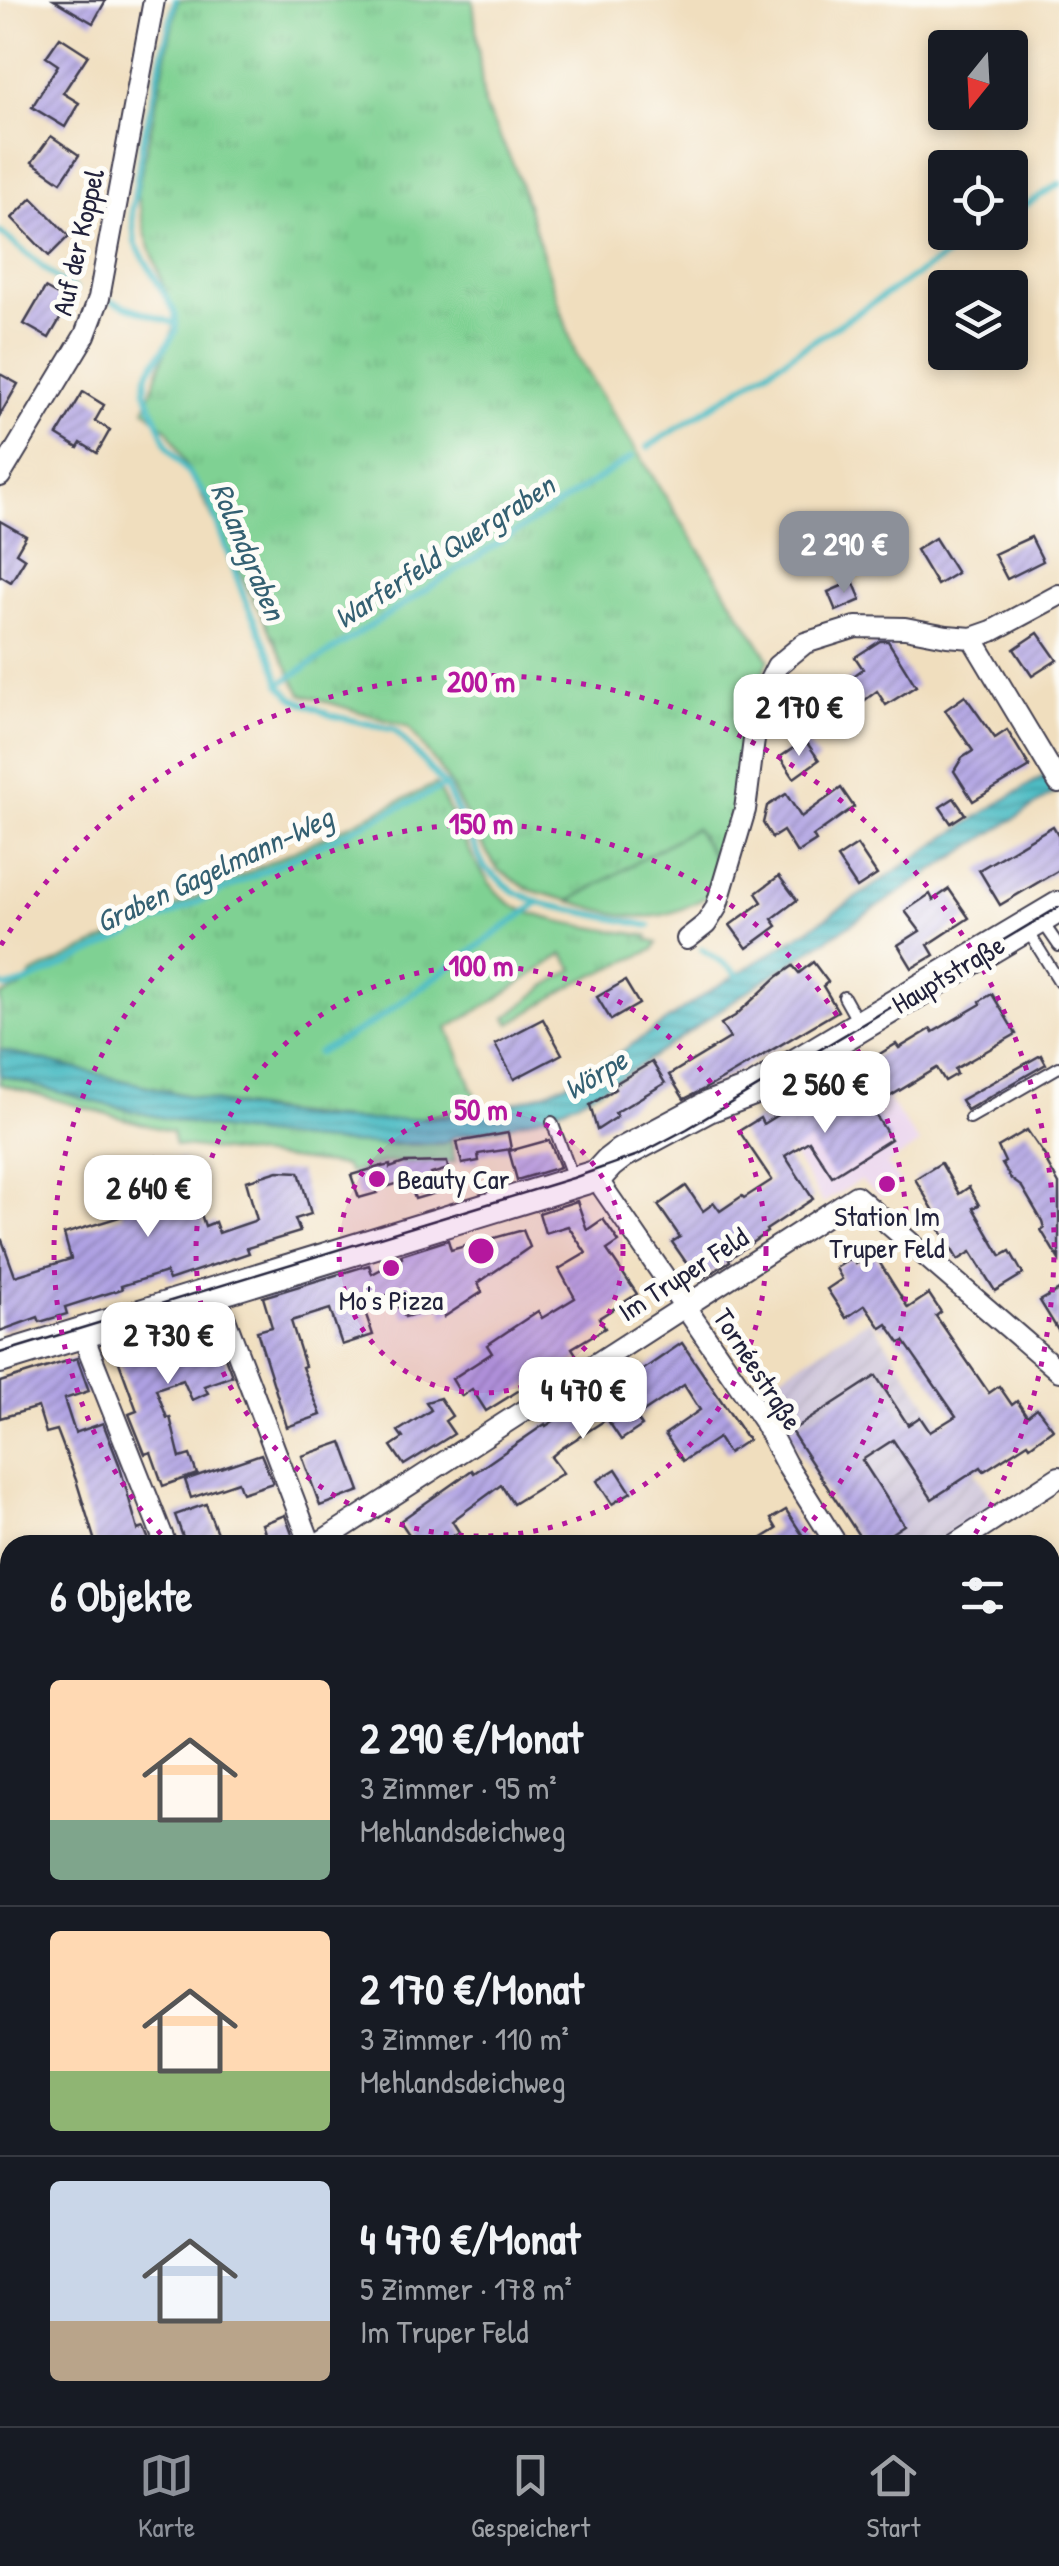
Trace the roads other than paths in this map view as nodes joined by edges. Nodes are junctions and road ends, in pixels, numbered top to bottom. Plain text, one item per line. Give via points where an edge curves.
1 (154, 0) edge
2 (9, 440) edge
3 (0, 476) edge
4 (1059, 595) edge
5 (972, 638) junction
6 (1055, 777) edge
7 (1042, 918) edge
8 (686, 939) dead end
9 (1059, 946) edge
10 (1059, 982) edge
11 (844, 997) dead end
12 (861, 1026) junction
13 (1059, 1067) edge
14 (970, 1118) dead end
15 (552, 1122) dead end
16 (587, 1179) junction
17 (215, 1293) junction
18 (684, 1307) junction
19 (82, 1333) junction
20 (0, 1358) edge
21 (1059, 1371) edge
22 (1059, 1477) edge
23 (162, 1535) edge
24 (310, 1535) edge
25 (330, 1535) edge
26 (831, 1535) edge
27 (969, 1535) edge

1 - 2 street, Auf der Koppel via 99,298 86,335
2 - 3 street, Auf der Koppel
4 - 5 street
5 - 6 street
5 - 8 street via 856,626 805,643 777,666 762,696 745,810 716,908
7 - 9 lane
7 - 10 lane
7 - 12 street, Hauptstraße
11 - 12 lane
12 - 16 street, Hauptstraße via 753,1090 708,1106 622,1153
13 - 14 lane
15 - 16 lane via 568,1169
16 - 17 street, Hauptstraße
16 - 18 street, Tornéestraße via 604,1188
17 - 19 street, Hauptstraße
17 - 24 street
18 - 21 street, Im Truper Feld via 856,1196
18 - 25 street, Im Truper Feld
18 - 26 street, Tornéestraße
19 - 20 street, Hauptstraße
19 - 23 street
22 - 27 street

